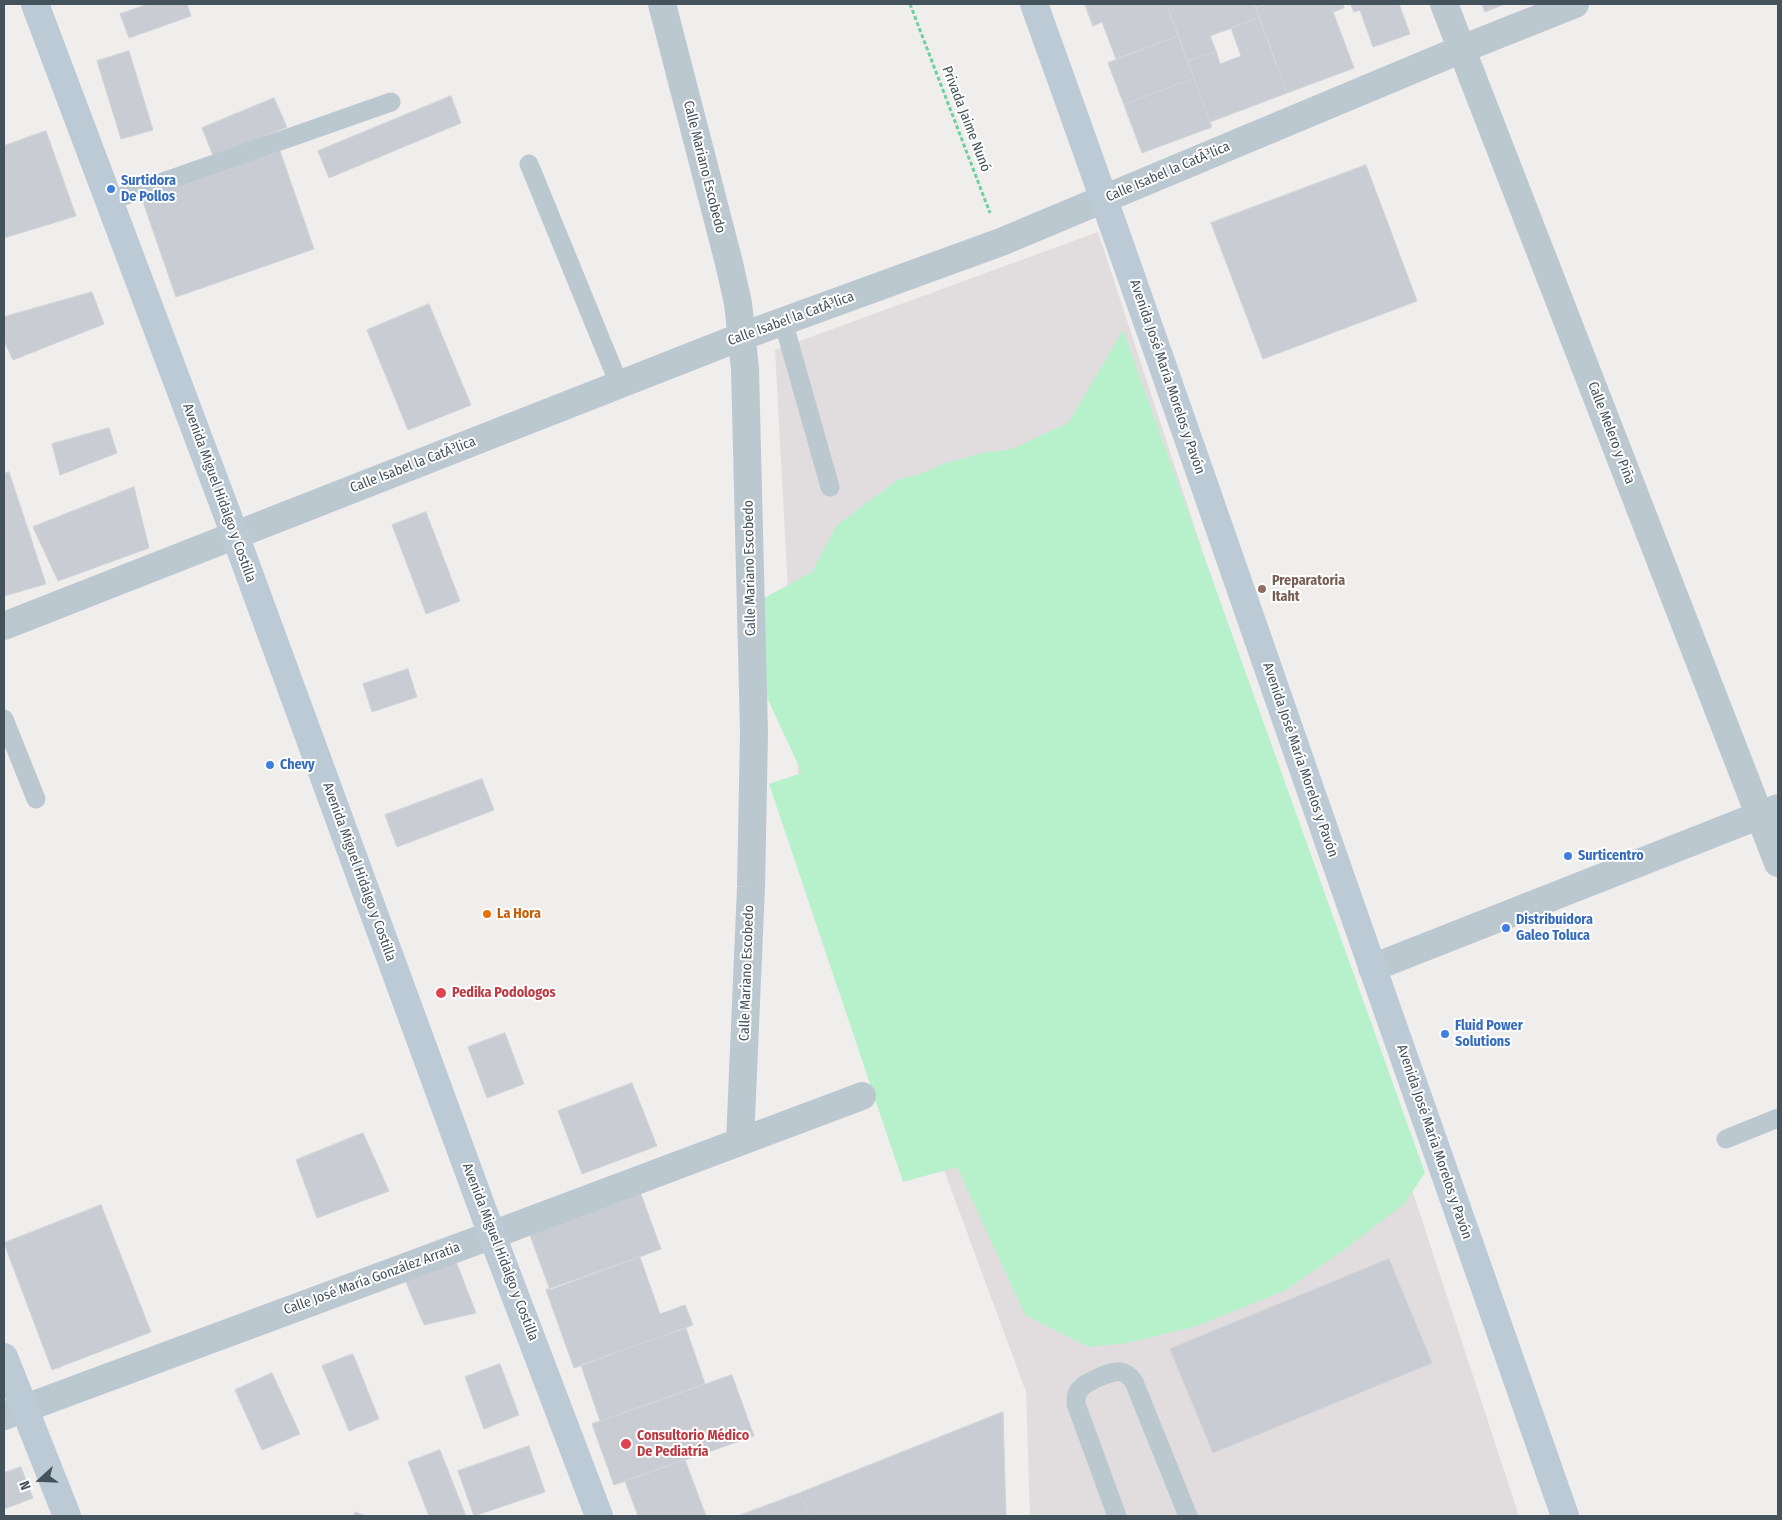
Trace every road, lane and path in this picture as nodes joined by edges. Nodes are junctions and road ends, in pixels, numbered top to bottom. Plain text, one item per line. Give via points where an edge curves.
1 (35, 4) edge
2 (662, 4) edge
3 (910, 4) edge
4 (1034, 4) edge
5 (1444, 4) edge
6 (1575, 4) edge
7 (1462, 49) junction
8 (391, 102) dead end
9 (529, 164) dead end
10 (1105, 198) junction
11 (109, 201) junction
12 (1001, 242) junction
13 (783, 321) junction
14 (742, 336) junction
15 (619, 384) junction
16 (830, 487) dead end
17 (235, 536) junction
18 (4, 626) edge
19 (4, 719) edge
20 (36, 799) dead end
21 (1769, 812) edge
22 (1778, 862) edge
23 (1372, 968) junction
24 (862, 1096) dead end
25 (1778, 1118) edge
26 (1726, 1139) dead end
27 (740, 1142) junction
28 (492, 1235) junction
29 (4, 1357) edge
30 (14, 1412) edge
31 (67, 1516) edge
32 (600, 1516) edge
33 (1117, 1516) edge
34 (1188, 1516) edge
35 (1565, 1516) edge

1 - 11 main road, Avenida Miguel Hidalgo y Costilla
2 - 14 street, Calle Mariano Escobedo via 729,264
3 - 12 path, Privada Jaime Nunó
4 - 10 main road, Avenida José María Morelos y Pavón
5 - 7 street, Calle Melero y Piña
6 - 7 street, Calle Isabel la CatÃ³lica
7 - 10 street, Calle Isabel la CatÃ³lica
7 - 21 street, Calle Melero y Piña
8 - 11 lane
9 - 15 lane
10 - 12 street, Calle Isabel la CatÃ³lica
10 - 23 main road, Avenida José María Morelos y Pavón
11 - 17 main road, Avenida Miguel Hidalgo y Costilla
12 - 13 street, Calle Isabel la CatÃ³lica
13 - 14 street, Calle Isabel la CatÃ³lica
13 - 16 lane
14 - 15 street, Calle Isabel la CatÃ³lica
14 - 27 street, Calle Mariano Escobedo via 747,402 754,733
15 - 17 street, Calle Isabel la CatÃ³lica
17 - 18 street, Calle Isabel la CatÃ³lica
17 - 28 main road, Avenida Miguel Hidalgo y Costilla
19 - 20 lane
21 - 22 street, Calle Melero y Piña
21 - 23 street
23 - 35 main road, Avenida José María Morelos y Pavón
24 - 27 street, Calle José María González Arratia
25 - 26 lane
27 - 28 street, Calle José María González Arratia
28 - 30 street, Calle José María González Arratia
28 - 32 main road, Avenida Miguel Hidalgo y Costilla
29 - 30 main road
30 - 31 main road
33 - 34 lane via 1076,1404 1078,1390 1120,1371 1134,1382

